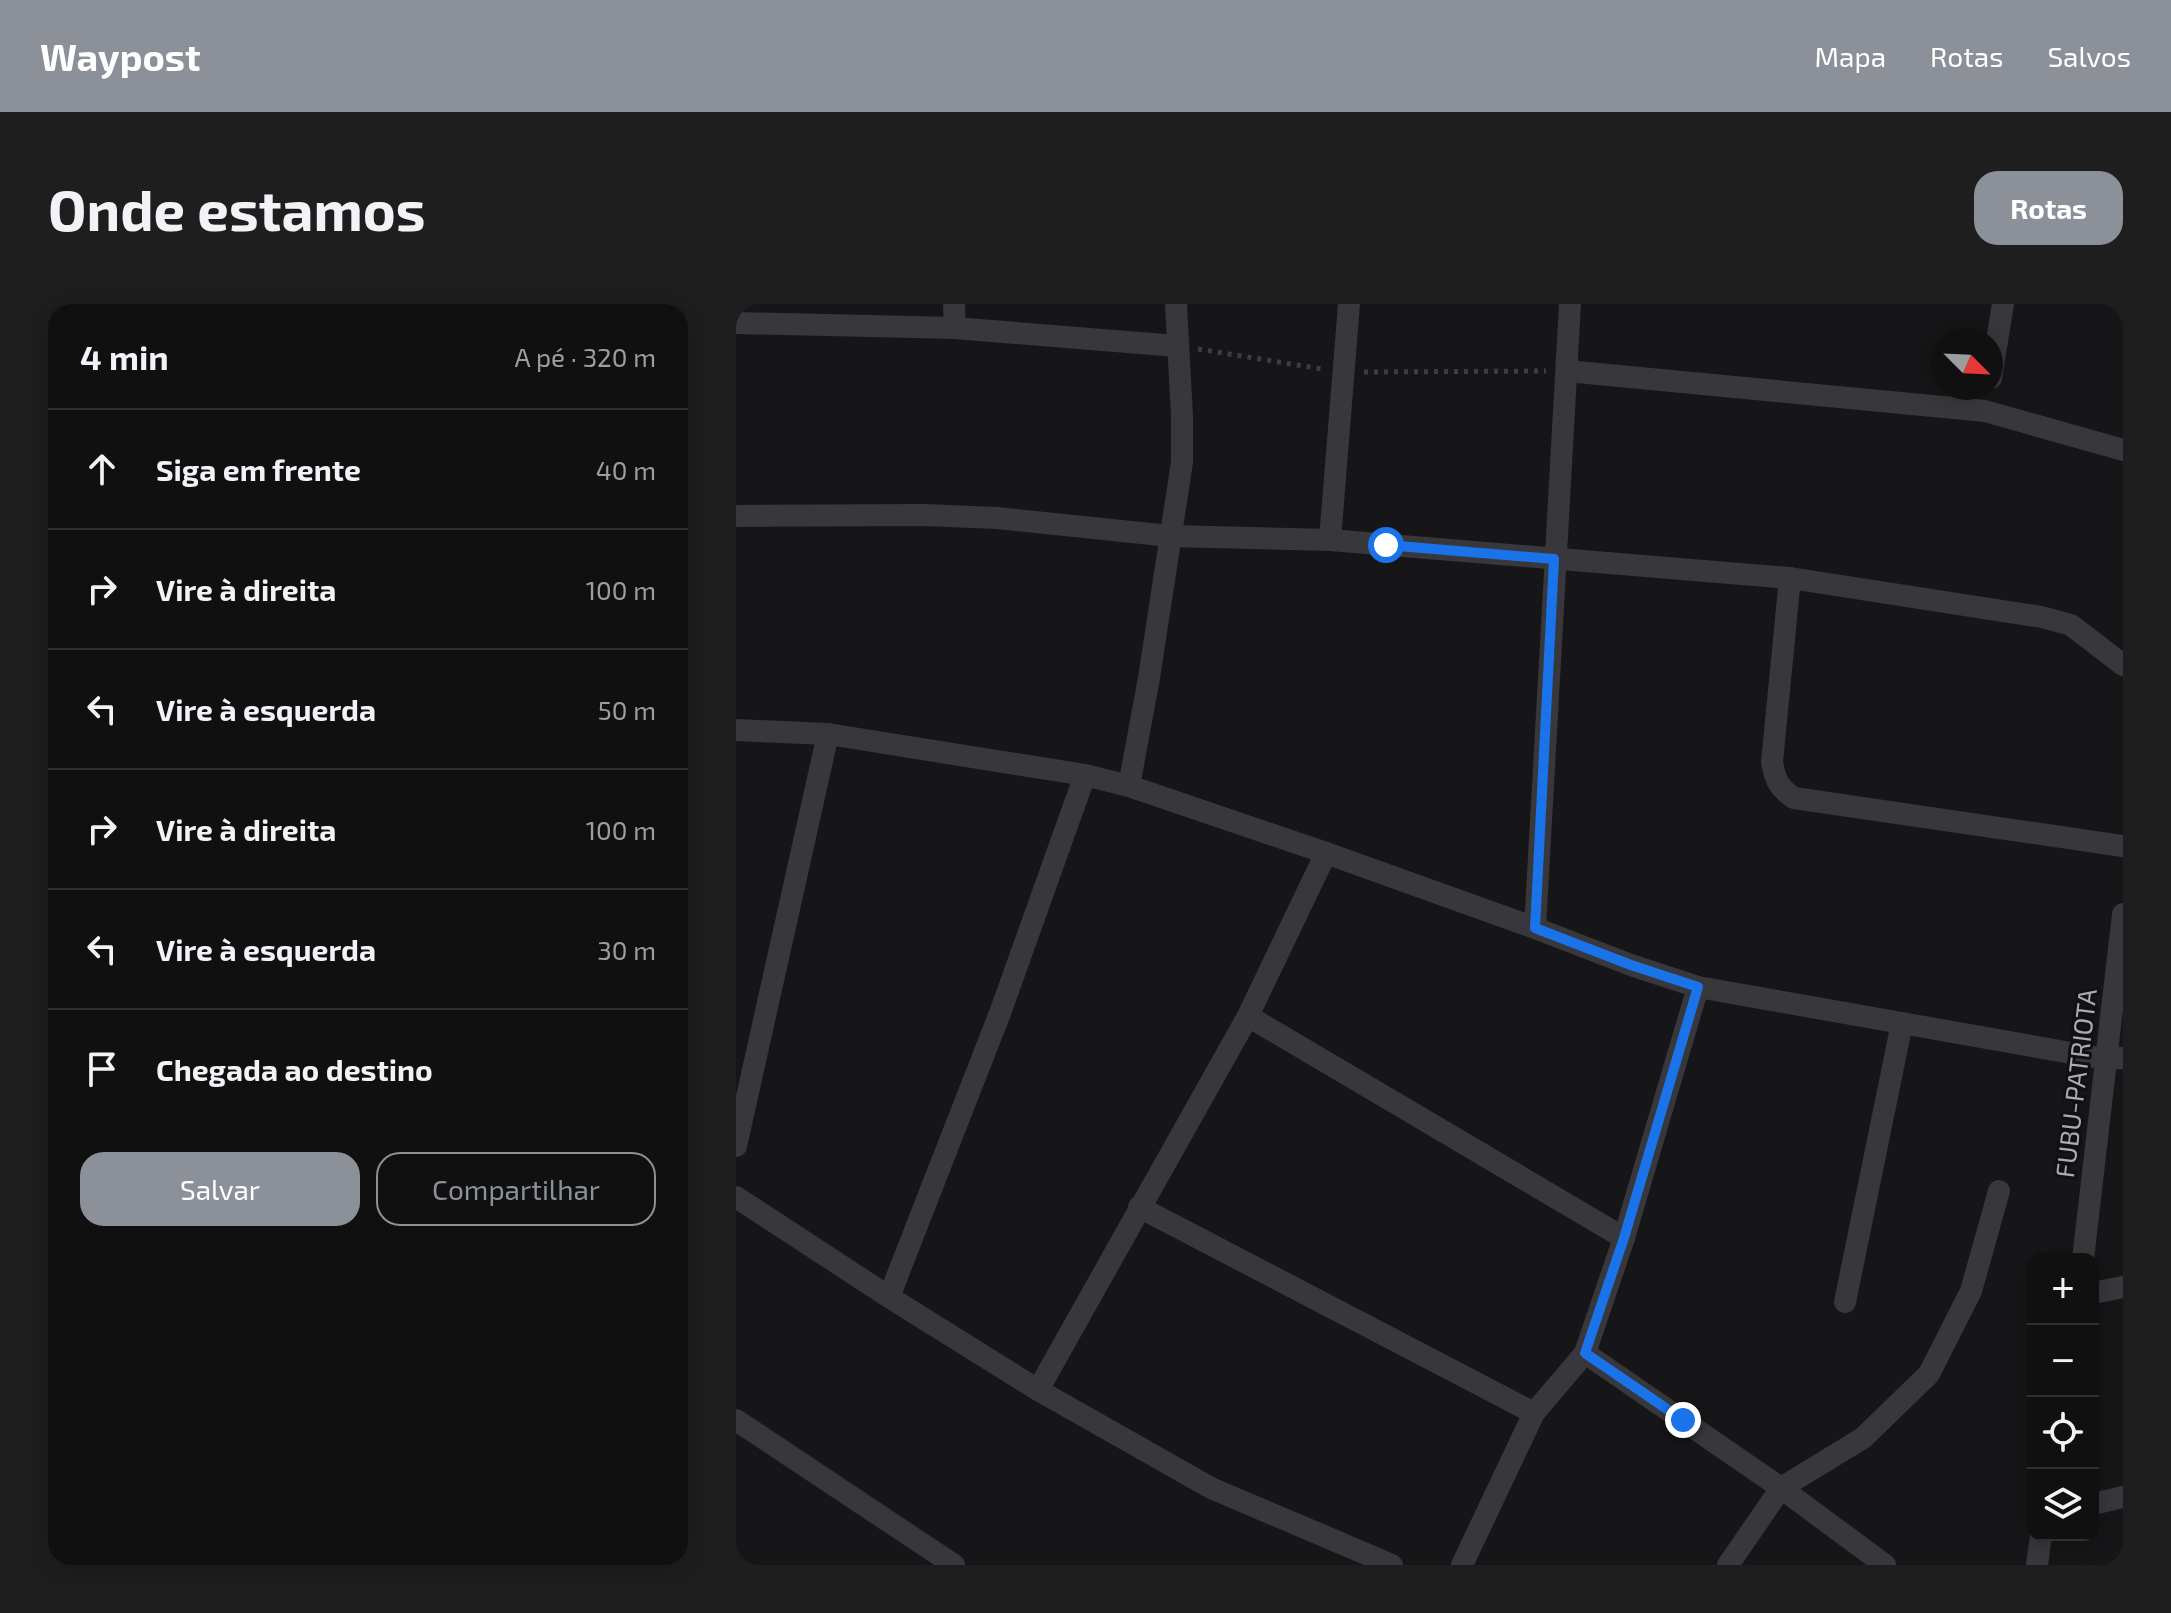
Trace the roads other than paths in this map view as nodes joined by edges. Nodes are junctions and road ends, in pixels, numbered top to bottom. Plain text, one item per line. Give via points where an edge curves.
1 (954, 304) edge
2 (1176, 304) edge
3 (1349, 304) edge
4 (1570, 304) edge
5 (2003, 304) edge
6 (736, 323) edge
7 (955, 328) junction
8 (1999, 328) edge
9 (1177, 346) junction
10 (1567, 371) junction
11 (1987, 400) edge
12 (1985, 411) junction
13 (2123, 450) edge
14 (736, 516) edge
15 (1170, 536) junction
16 (1330, 540) junction
17 (1554, 559) junction
18 (1790, 578) junction
19 (2123, 665) edge
20 (736, 730) edge
21 (828, 734) junction
22 (1085, 775) junction
23 (1129, 786) junction
24 (2123, 846) edge
25 (1326, 853) junction
26 (2123, 914) edge
27 (1535, 928) junction
28 (1698, 987) junction
29 (1248, 1016) junction
30 (1902, 1023) junction
31 (2114, 1058) edge
32 (736, 1146) edge
33 (1999, 1191) dead end
34 (736, 1197) edge
35 (1139, 1207) junction
36 (1624, 1238) junction
37 (2084, 1253) edge
38 (2123, 1287) edge
39 (2099, 1292) edge
40 (889, 1297) junction
41 (1845, 1302) dead end
42 (1585, 1353) junction
43 (1038, 1390) junction
44 (1534, 1413) junction
45 (736, 1420) edge
46 (1781, 1488) junction
47 (2123, 1497) edge
48 (2099, 1503) edge
49 (2040, 1541) edge
50 (954, 1565) edge
51 (1392, 1565) edge
52 (1462, 1565) edge
53 (1728, 1565) edge
54 (1885, 1565) edge
55 (2037, 1565) edge

1 - 7 street
2 - 9 street
3 - 16 street
4 - 10 street
5 - 8 street
6 - 7 street
7 - 9 street
9 - 15 street via 1183,445
10 - 12 street
10 - 17 street
11 - 12 street
12 - 13 street
14 - 15 street via 938,515
15 - 16 street
15 - 23 street
16 - 17 street
17 - 18 street
17 - 27 street
18 - 19 street via 2042,617 2071,625
18 - 24 street via 1772,762 1781,789 1794,798
20 - 21 street
21 - 22 street
21 - 32 street
22 - 23 street
22 - 40 street via 1000,1013
23 - 25 street
25 - 27 street
25 - 29 street
26 - 31 street, FUBU-PATRIOTA
27 - 28 street
28 - 30 street
28 - 36 street
29 - 35 street
29 - 36 street
30 - 31 street
30 - 41 street
31 - 37 street, FUBU-PATRIOTA
33 - 46 street via 1971,1291 1929,1374 1863,1438
34 - 40 street
35 - 43 street
35 - 44 street
36 - 42 street
38 - 39 street
40 - 43 street
42 - 44 street
42 - 46 street
43 - 51 street via 1211,1488
44 - 52 street
45 - 50 street
46 - 53 street
46 - 54 street
47 - 48 street
49 - 55 street

